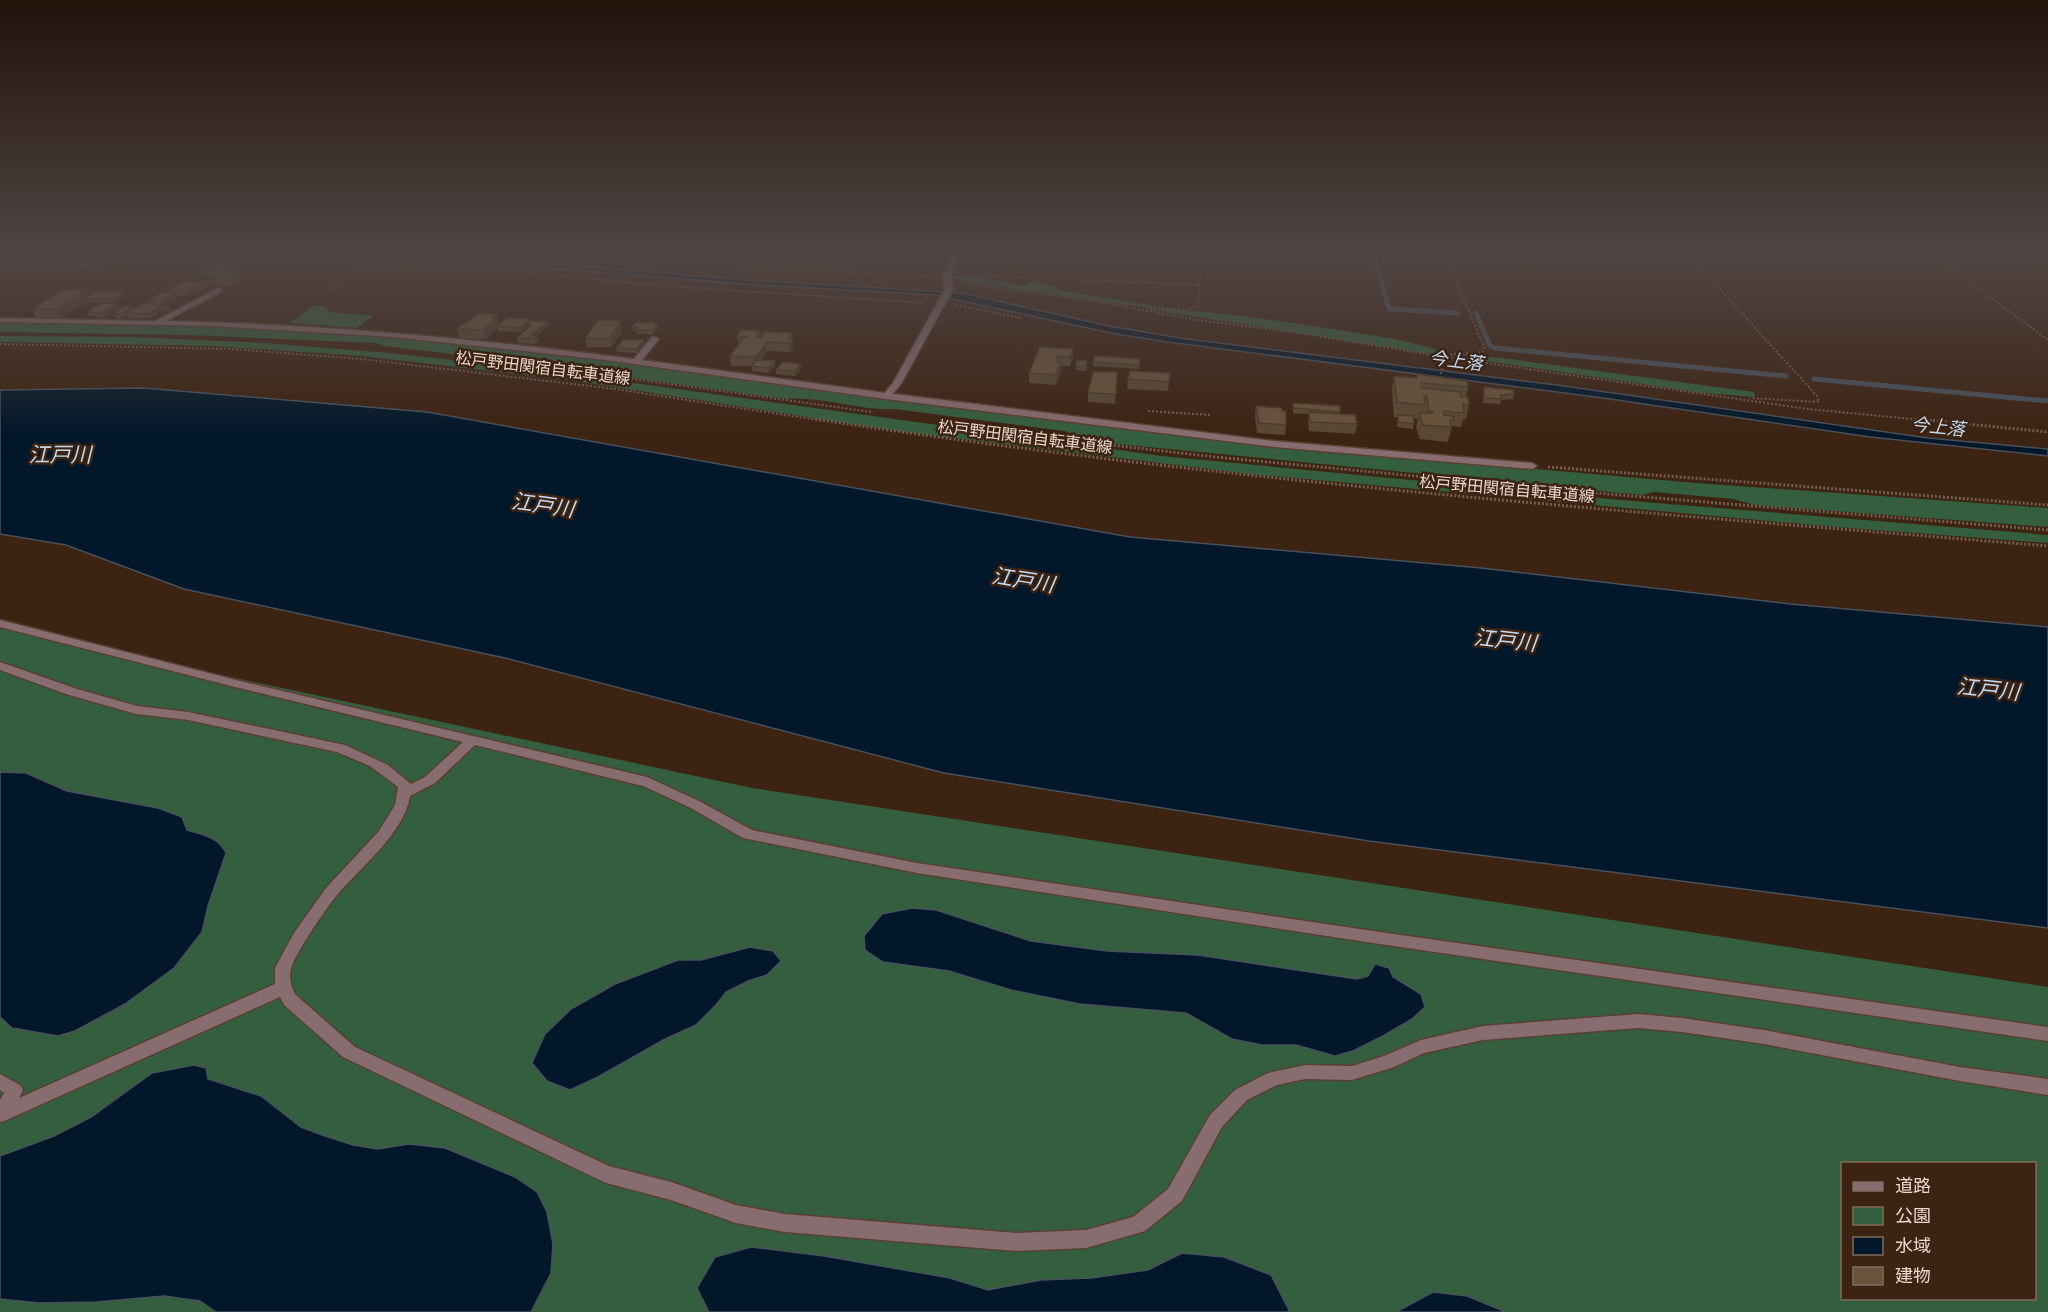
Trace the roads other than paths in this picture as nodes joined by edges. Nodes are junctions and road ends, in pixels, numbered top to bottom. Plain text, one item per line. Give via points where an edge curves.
1 (172, 314) edge
2 (935, 314) edge
3 (0, 320) edge
4 (157, 322) junction
5 (655, 339) dead end
6 (636, 362) junction
7 (886, 396) junction
8 (1532, 466) road end
9 (0, 623) edge
10 (0, 666) edge
11 (473, 740) junction
12 (403, 794) junction
13 (283, 988) junction
14 (2048, 1034) edge
15 (0, 1081) edge
16 (2048, 1087) edge
17 (2, 1115) edge

1 - 4 street
2 - 7 street via 897,384
3 - 4 street
4 - 6 street via 393,335
5 - 6 street
6 - 7 street
7 - 8 street via 1274,444
9 - 11 street
10 - 12 street via 136,710 197,718 340,748 393,773 405,786
11 - 12 street via 430,780
11 - 14 street via 646,782 748,834 917,868
12 - 13 street via 402,806 384,835 331,892 300,937 283,968
13 - 16 street via 291,1000 350,1052 606,1174 736,1214 785,1223 1016,1242 1086,1239 1138,1225 1175,1195 1216,1121 1241,1095 1274,1078 1305,1072 1352,1073 1421,1047 1483,1033 1638,1022 1682,1025
13 - 17 street
15 - 17 street via 14,1090

